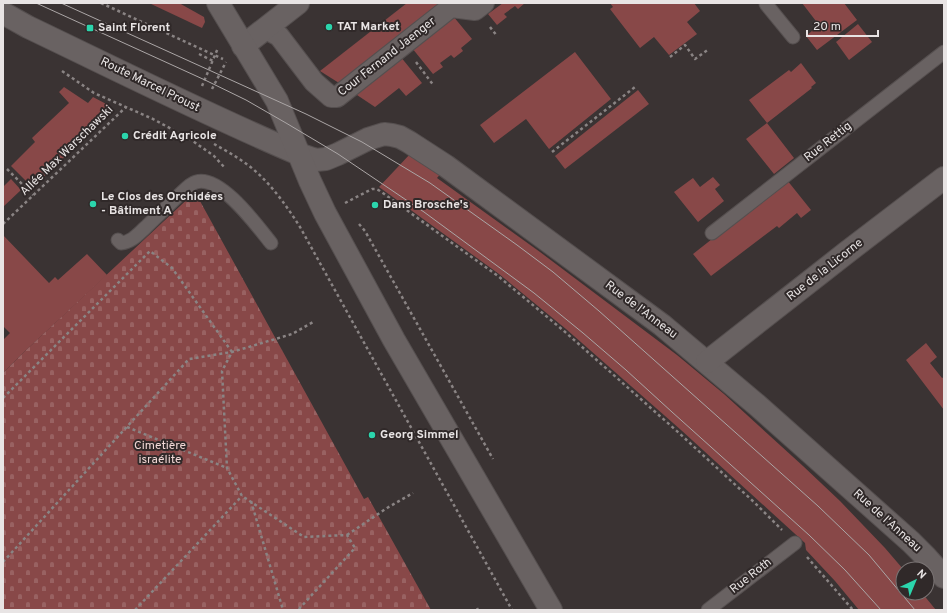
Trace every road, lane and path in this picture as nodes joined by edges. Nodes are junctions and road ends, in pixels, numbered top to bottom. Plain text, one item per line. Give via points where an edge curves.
1 (101, 3) edge
2 (218, 3) edge
3 (298, 3) edge
4 (484, 3) edge
5 (767, 3) edge
6 (3, 14) edge
7 (266, 29) junction
8 (793, 37) dead end
9 (243, 46) junction
10 (403, 46) junction
11 (709, 49) dead end
12 (944, 52) edge
13 (199, 54) dead end
14 (670, 57) dead end
15 (213, 61) dead end
16 (434, 86) dead end
17 (635, 87) dead end
18 (210, 94) dead end
19 (190, 139) dead end
20 (211, 142) dead end
21 (552, 152) dead end
22 (299, 154) junction
23 (7, 169) dead end
24 (944, 178) edge
25 (33, 195) junction
26 (325, 213) junction
27 (3, 224) edge
28 (712, 233) dead end
29 (118, 240) dead end
30 (271, 243) dead end
31 (315, 321) dead end
32 (232, 352) junction
33 (707, 362) junction
34 (3, 398) edge
35 (127, 427) junction
36 (496, 465) dead end
37 (227, 468) junction
38 (413, 493) dead end
39 (242, 496) junction
40 (251, 501) junction
41 (347, 535) junction
42 (795, 543) junction
43 (3, 562) edge
44 (944, 577) edge
45 (134, 610) edge
46 (283, 610) edge
47 (298, 610) edge
48 (512, 610) edge
49 (551, 610) edge
50 (708, 610) edge
51 (853, 610) edge

1 - 18 path via 226,60
2 - 9 street
3 - 7 street
4 - 10 street, Cour Fernand Jaenger via 476,10 451,7
5 - 8 lane
6 - 22 street, Route Marcel Proust via 194,107
7 - 9 street
7 - 10 street, Cour Fernand Jaenger via 279,36 314,82 331,97 337,97
9 - 22 street via 277,101
10 - 16 path
11 - 14 path via 696,58 685,46
12 - 28 lane, Rue Rettig
13 - 15 path
17 - 21 path
19 - 25 path, Allée Max Warschawski via 126,107
20 - 48 path via 260,175 286,205
22 - 26 street
22 - 33 street, Rue de l'Anneau via 316,160 338,154 376,136 384,134 400,137 446,166 535,231 662,325
23 - 25 path
24 - 33 street, Rue de la Licorne
25 - 27 path, Allée Max Warschawski
26 - 36 path via 353,221 365,231
26 - 42 path via 372,189 380,191 498,276 558,326 685,438
26 - 49 street via 404,358
29 - 30 lane via 121,243 130,241 190,185 196,181 205,181 226,192 241,206
31 - 32 path via 292,334
32 - 34 path via 172,268 150,251
32 - 35 path via 189,359
32 - 37 path via 222,371
33 - 44 street, Rue de l'Anneau via 911,542
35 - 37 path
35 - 43 path
37 - 39 path
38 - 41 path
39 - 40 path
39 - 45 path
40 - 41 path via 304,537
40 - 46 path
41 - 47 path via 355,548
42 - 50 lane, Rue Roth
42 - 51 path

